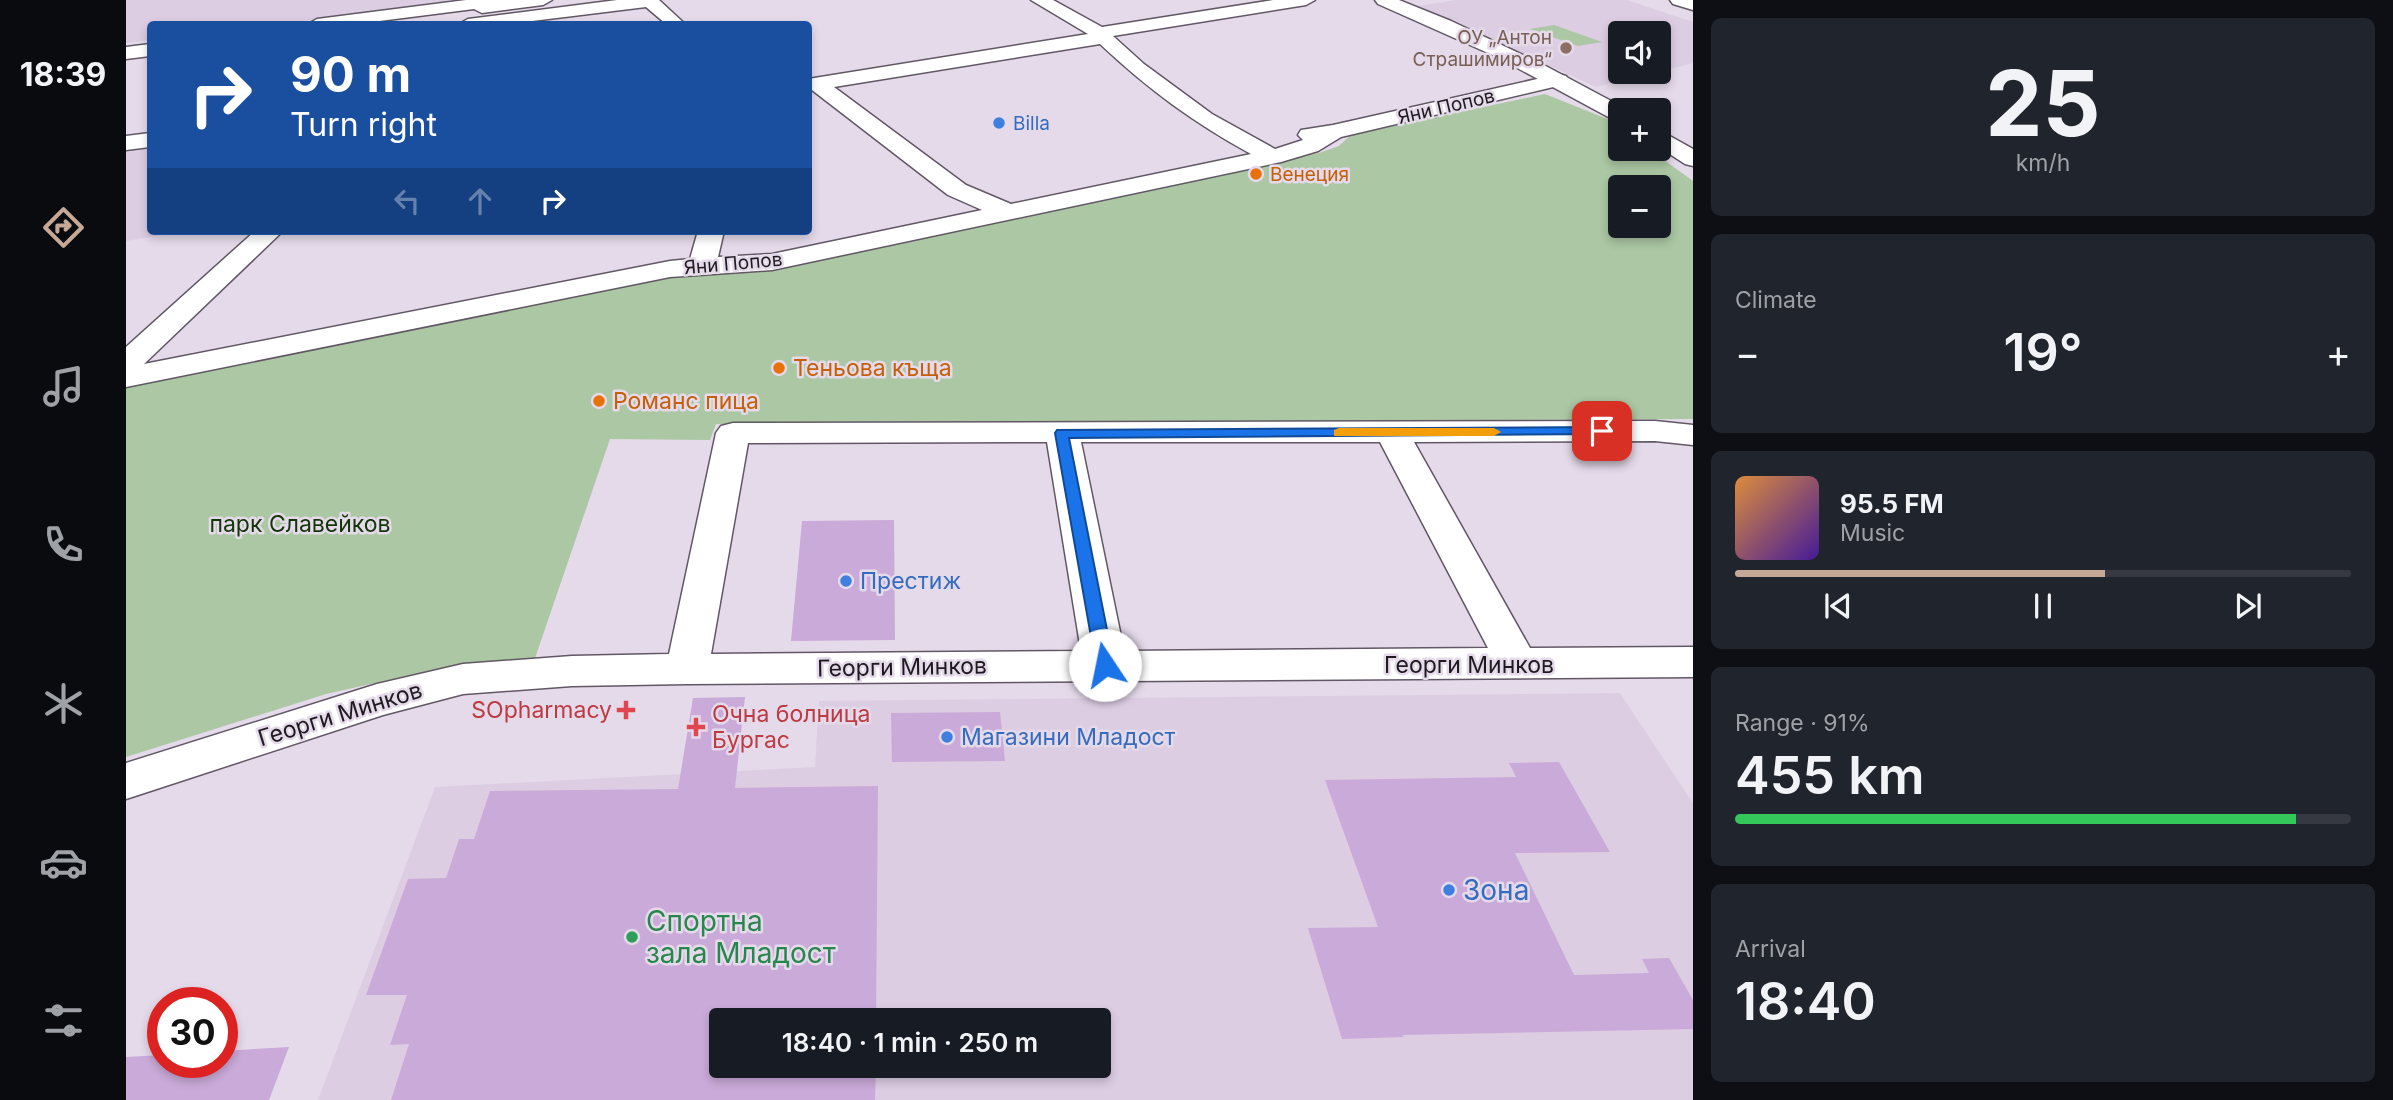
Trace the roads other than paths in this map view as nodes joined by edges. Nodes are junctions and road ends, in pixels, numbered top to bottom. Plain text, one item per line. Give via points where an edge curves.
1 (507, 0) edge
2 (543, 0) edge
3 (1040, 0) edge
4 (1306, 0) edge
5 (1384, 0) edge
6 (1679, 0) edge
7 (1693, 5) edge
8 (341, 21) edge
9 (378, 21) edge
10 (492, 21) edge
11 (673, 21) edge
12 (1100, 35) junction
13 (147, 48) edge
14 (126, 51) edge
15 (1559, 80) junction
16 (813, 85) edge
17 (1608, 107) edge
18 (147, 140) edge
19 (126, 143) edge
20 (1671, 145) edge
21 (1263, 151) junction
22 (1693, 159) edge
23 (1009, 213) junction
24 (266, 235) edge
25 (710, 235) edge
26 (702, 266) junction
27 (126, 364) edge
28 (126, 377) edge
29 (1392, 432) junction
30 (1062, 433) junction
31 (1693, 435) edge
32 (1693, 662) edge
33 (1105, 665) junction
34 (1518, 665) junction
35 (687, 669) junction
36 (126, 781) edge

1 - 8 street
2 - 9 street
3 - 12 street
4 - 12 street
5 - 15 street
6 - 7 street
10 - 11 street via 650,1
12 - 16 street
12 - 21 street via 1204,119
13 - 14 street
15 - 17 street
15 - 21 street, Яни Попов via 1333,132 1310,146
16 - 23 street via 957,190
18 - 19 street
20 - 22 street
21 - 23 street, Яни Попов
23 - 26 street, Яни Попов via 772,262
24 - 27 street
25 - 26 street
26 - 28 street, Яни Попов
29 - 30 street
29 - 31 street via 1655,431
29 - 34 street
30 - 33 street
30 - 35 street via 733,433
32 - 34 street, Георги Минков
33 - 34 street, Георги Минков
33 - 35 street, Георги Минков
35 - 36 street, Георги Минков via 463,679 377,700

